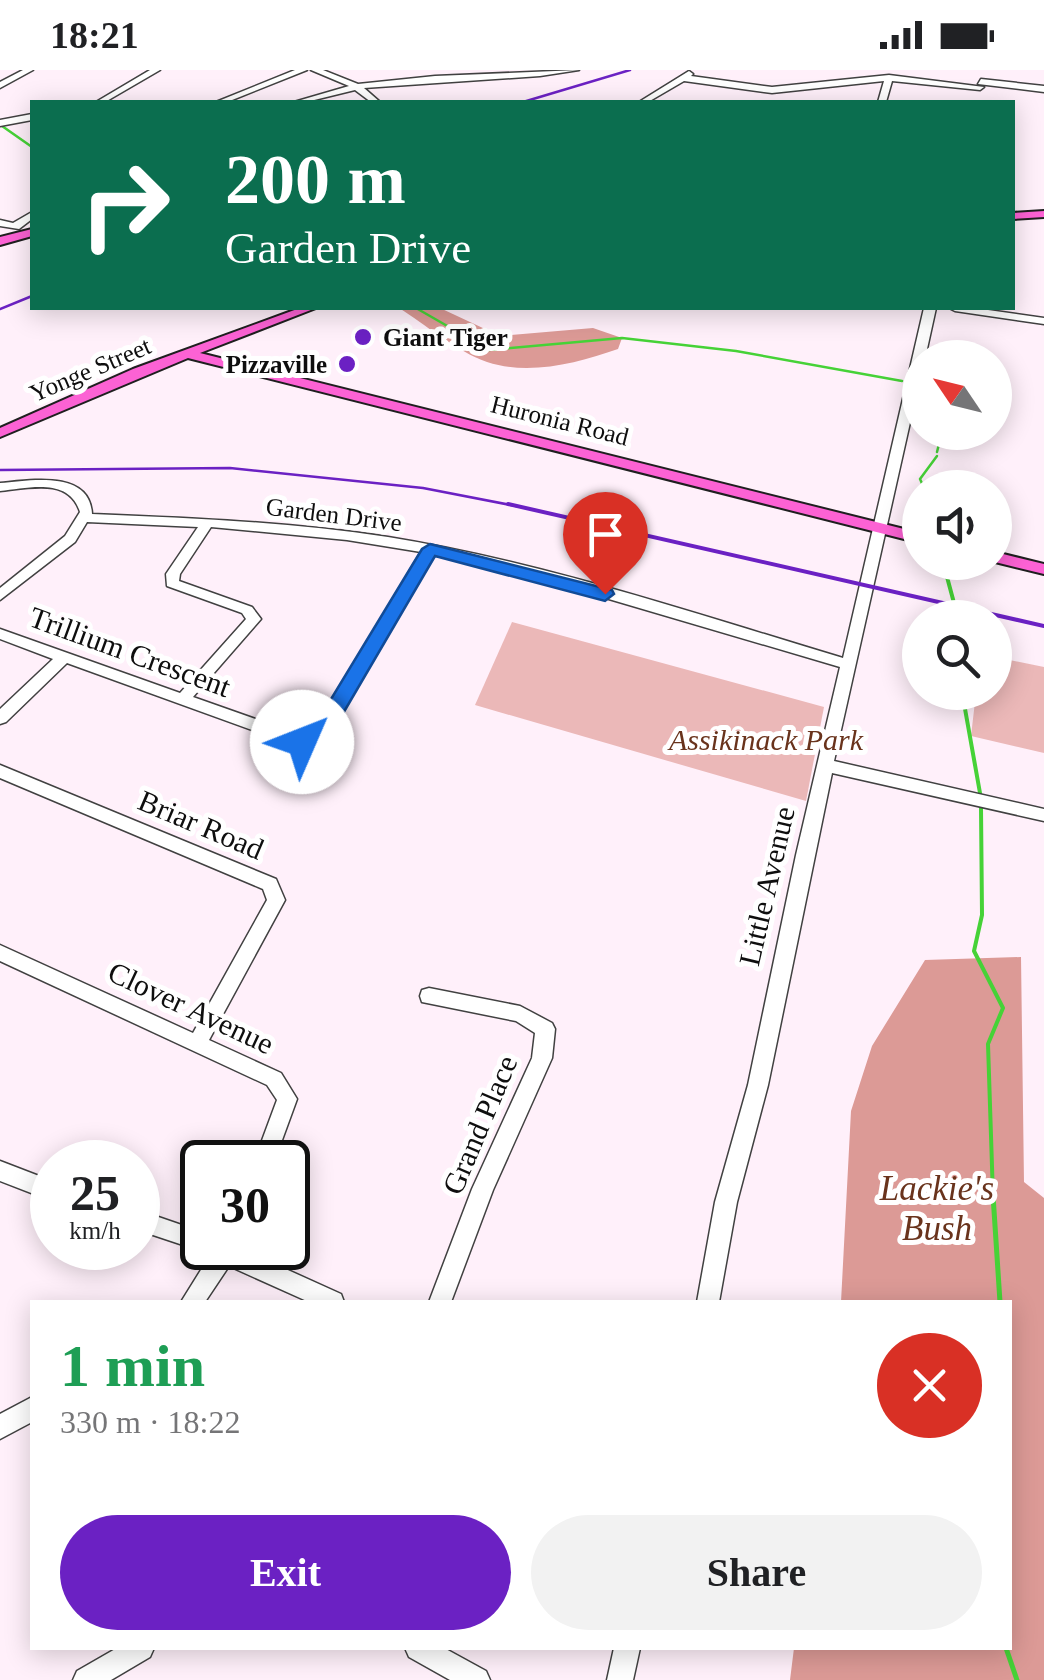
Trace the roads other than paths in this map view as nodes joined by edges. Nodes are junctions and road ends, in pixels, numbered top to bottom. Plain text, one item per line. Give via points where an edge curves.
1 (30, 70) edge
2 (156, 70) edge
3 (303, 70) edge
4 (315, 70) edge
5 (575, 70) edge
6 (697, 70) edge
7 (983, 70) edge
8 (684, 78) junction
9 (889, 78) junction
10 (980, 84) junction
11 (0, 85) edge
12 (354, 86) junction
13 (785, 89) junction
14 (1044, 89) edge
15 (104, 100) edge
16 (225, 100) edge
17 (305, 100) edge
18 (373, 100) edge
19 (646, 100) edge
20 (782, 100) edge
21 (883, 100) edge
22 (976, 100) edge
23 (30, 117) edge
24 (0, 123) edge
25 (1044, 214) edge
26 (1015, 216) edge
27 (30, 217) edge
28 (0, 223) edge
29 (15, 227) junction
30 (30, 231) edge
31 (30, 232) edge
32 (0, 237) edge
33 (299, 310) edge
34 (930, 310) edge
35 (969, 310) edge
36 (1044, 321) edge
37 (187, 354) junction
38 (0, 433) edge
39 (0, 486) edge
40 (85, 518) junction
41 (207, 523) junction
42 (881, 528) junction
43 (902, 533) edge
44 (430, 549) junction
45 (1012, 561) edge
46 (1044, 569) edge
47 (0, 596) edge
48 (0, 634) edge
49 (64, 657) junction
50 (850, 665) junction
51 (182, 700) junction
52 (0, 718) edge
53 (828, 766) junction
54 (0, 771) edge
55 (1044, 815) edge
56 (0, 952) edge
57 (429, 996) dead end
58 (198, 1042) junction
59 (272, 1140) edge
60 (0, 1172) edge
61 (30, 1183) edge
62 (210, 1270) edge
63 (264, 1270) edge
64 (193, 1300) edge
65 (328, 1300) edge
66 (441, 1300) edge
67 (708, 1300) edge
68 (30, 1410) edge
69 (0, 1427) edge
70 (138, 1650) edge
71 (421, 1650) edge
72 (628, 1650) edge
73 (450, 1673) edge
74 (86, 1680) edge
75 (477, 1680) edge
76 (620, 1680) edge

1 - 11 street
2 - 15 street
3 - 16 street
4 - 12 street
5 - 12 street
6 - 8 street
7 - 10 street
8 - 13 street
8 - 19 street
9 - 10 street
9 - 13 street
9 - 21 street
10 - 14 street
10 - 22 street
12 - 17 street
12 - 18 street
13 - 20 street
23 - 24 street
25 - 26 main road
27 - 29 street
28 - 29 street
29 - 30 main road
29 - 32 main road
31 - 32 main road
33 - 37 main road, Yonge Street
34 - 42 street, Little Avenue
35 - 36 street
37 - 38 main road, Yonge Street
37 - 42 main road, Huronia Road
39 - 40 street via 71,487 85,500
40 - 41 street, Garden Drive
40 - 47 street, Trillium Crescent via 70,539
41 - 44 street, Garden Drive
41 - 51 street via 172,583 247,610 254,619
42 - 43 main road, Huronia Road
42 - 50 street, Little Avenue
44 - 50 street, Garden Drive
44 - 51 street, Trillium Crescent via 318,735 293,741
45 - 46 main road
48 - 49 street, Trillium Crescent
49 - 51 street, Trillium Crescent
49 - 52 street
50 - 53 street, Little Avenue
53 - 55 street
53 - 67 street, Little Avenue
54 - 58 street, Briar Road via 270,884 276,900
56 - 58 street, Clover Avenue
57 - 66 street, Grand Place via 520,1014 545,1029 542,1058
58 - 59 street, Clover Avenue via 274,1079 287,1098
60 - 61 street
62 - 64 street
63 - 65 street
68 - 69 street
70 - 74 street
71 - 73 street
72 - 76 street
73 - 75 street

